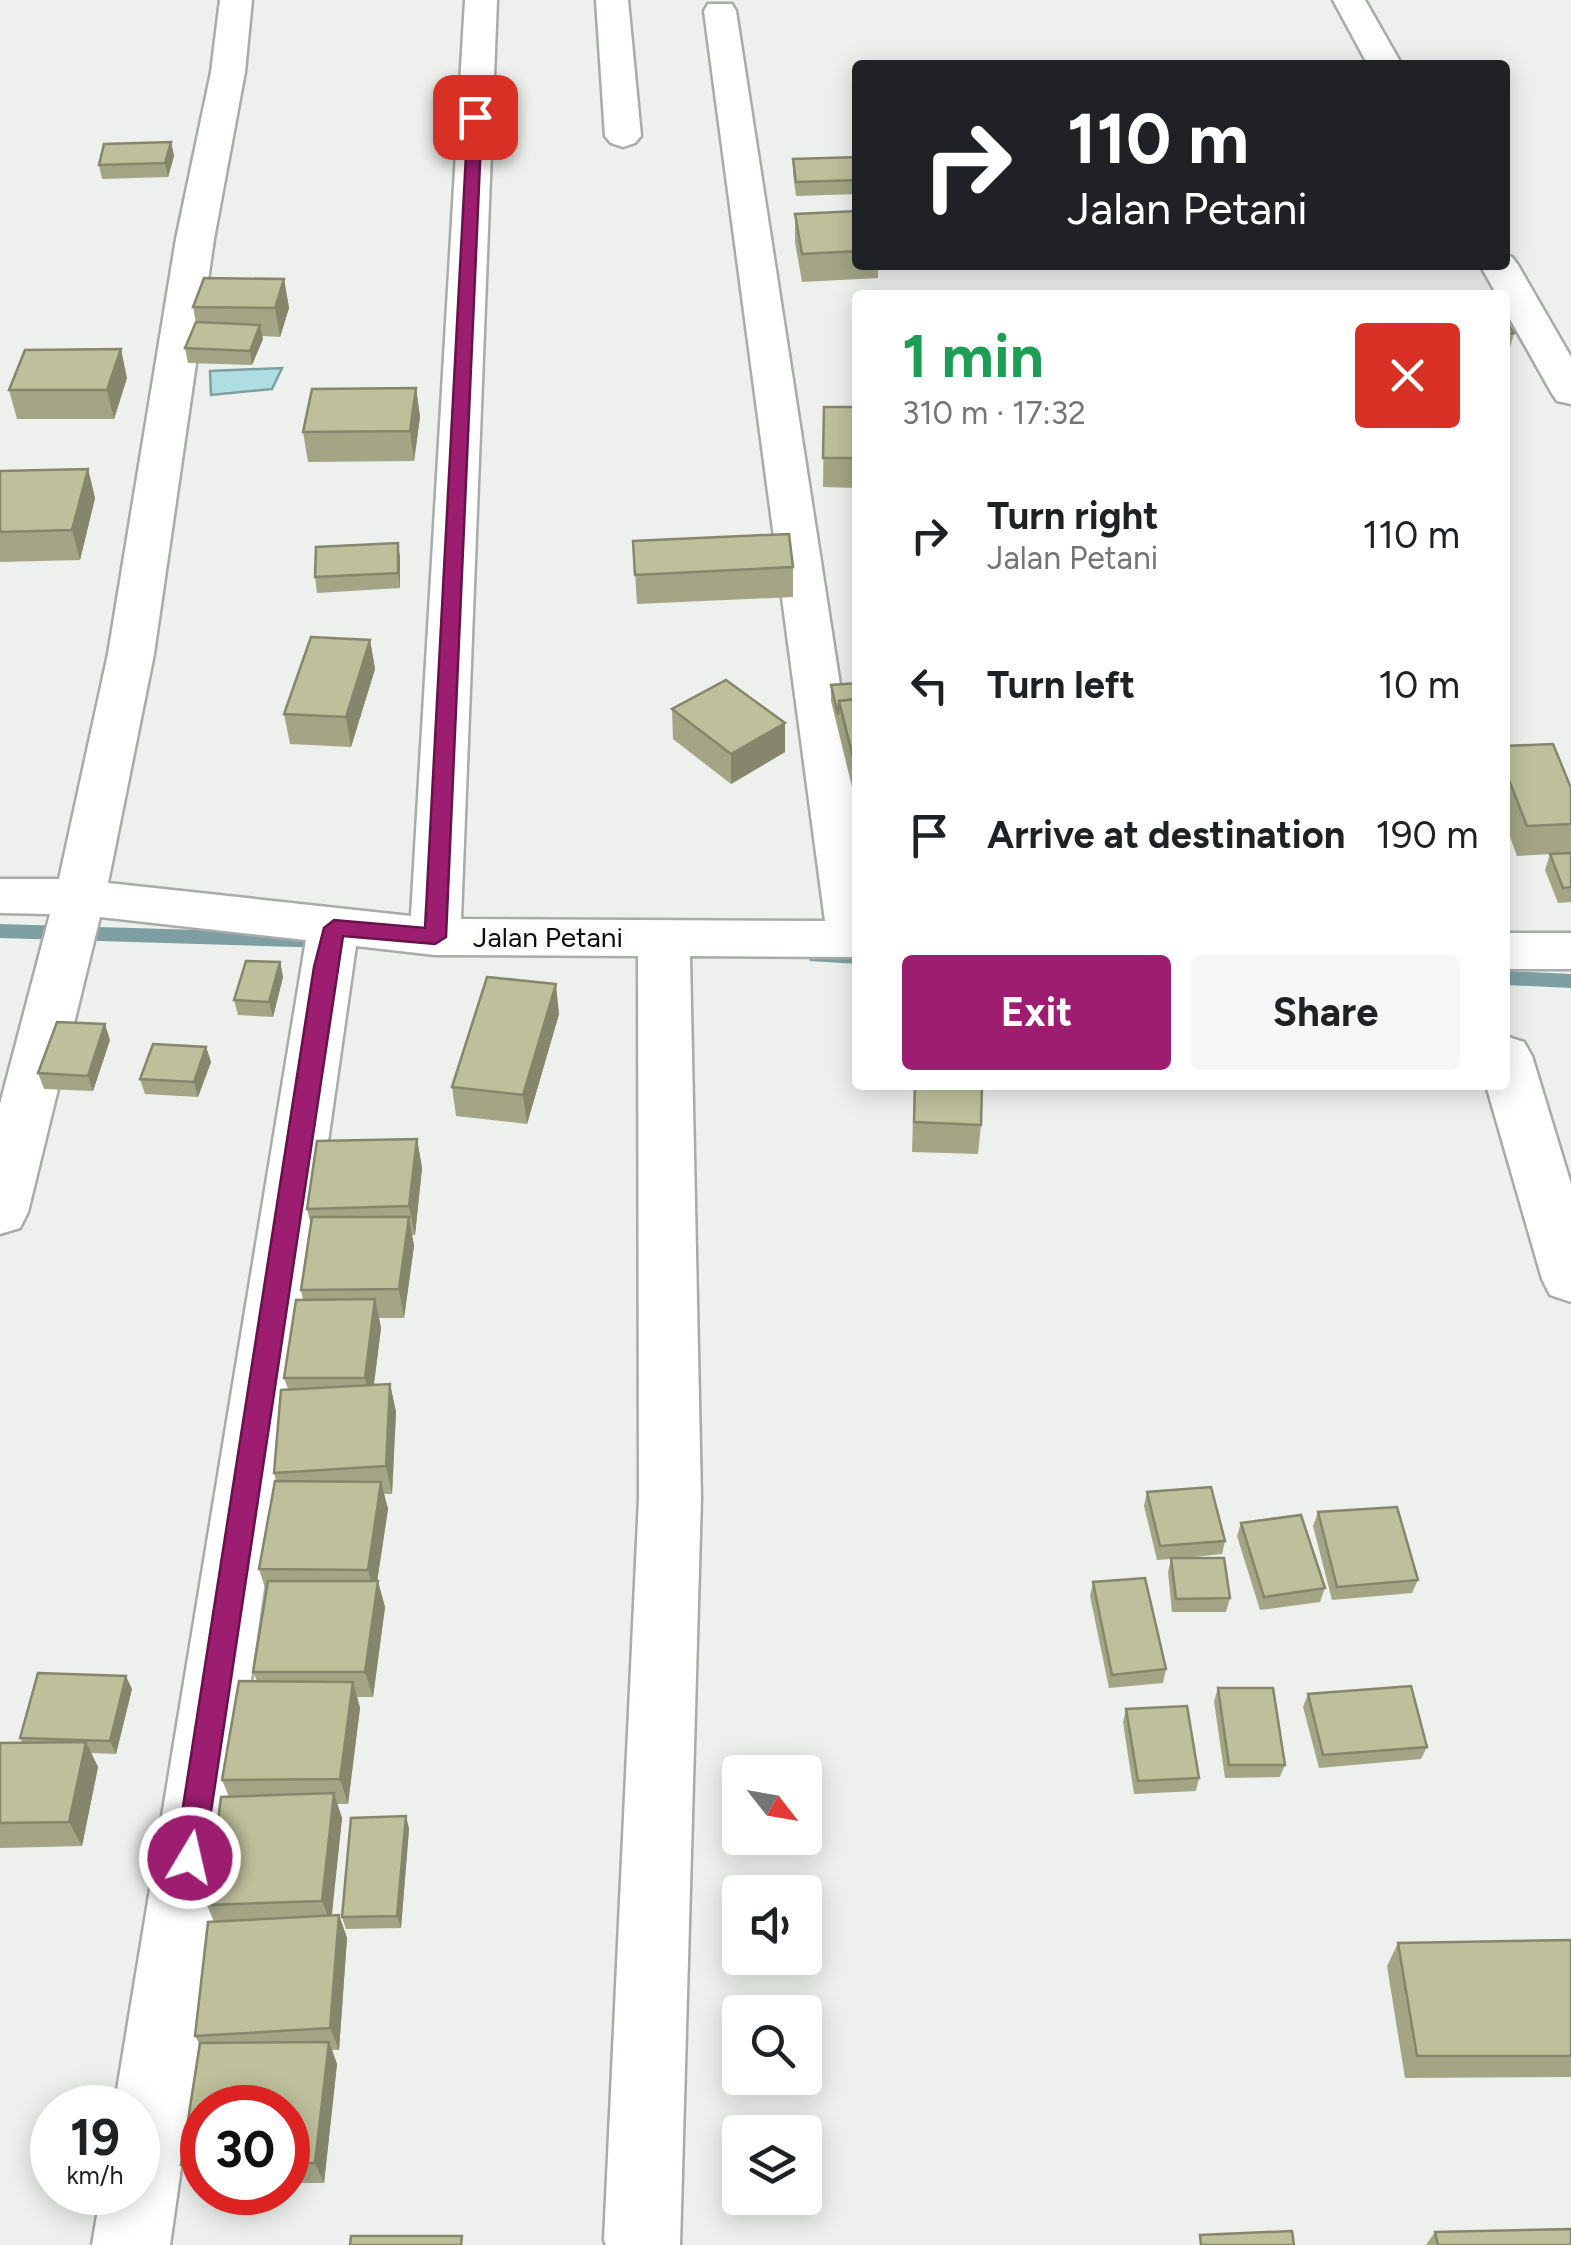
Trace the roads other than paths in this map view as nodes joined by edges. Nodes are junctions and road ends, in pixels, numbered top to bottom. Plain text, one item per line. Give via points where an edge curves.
1 (236, 0) edge
2 (480, 0) edge
3 (612, 0) edge
4 (1348, 0) edge
5 (720, 11) dead end
6 (1383, 60) edge
7 (623, 136) dead end
8 (1502, 270) edge
9 (1571, 392) edge
10 (0, 896) edge
11 (80, 897) junction
12 (852, 919) edge
13 (435, 937) junction
14 (664, 938) junction
15 (852, 940) edge
16 (330, 947) junction
17 (1510, 951) edge
18 (1571, 951) edge
19 (1510, 1073) edge
20 (0, 1212) edge
21 (1571, 1279) edge
22 (643, 2240) dead end
23 (130, 2245) edge

1 - 11 street via 132,654
2 - 13 street
3 - 7 street
4 - 6 street
5 - 12 street
8 - 9 street
10 - 11 street, Jalan Petani
11 - 16 street, Jalan Petani
11 - 20 street
13 - 14 street, Jalan Petani
13 - 16 street, Jalan Petani
14 - 15 street, Jalan Petani
14 - 22 street via 670,1498
16 - 23 street
17 - 18 street
19 - 21 street

